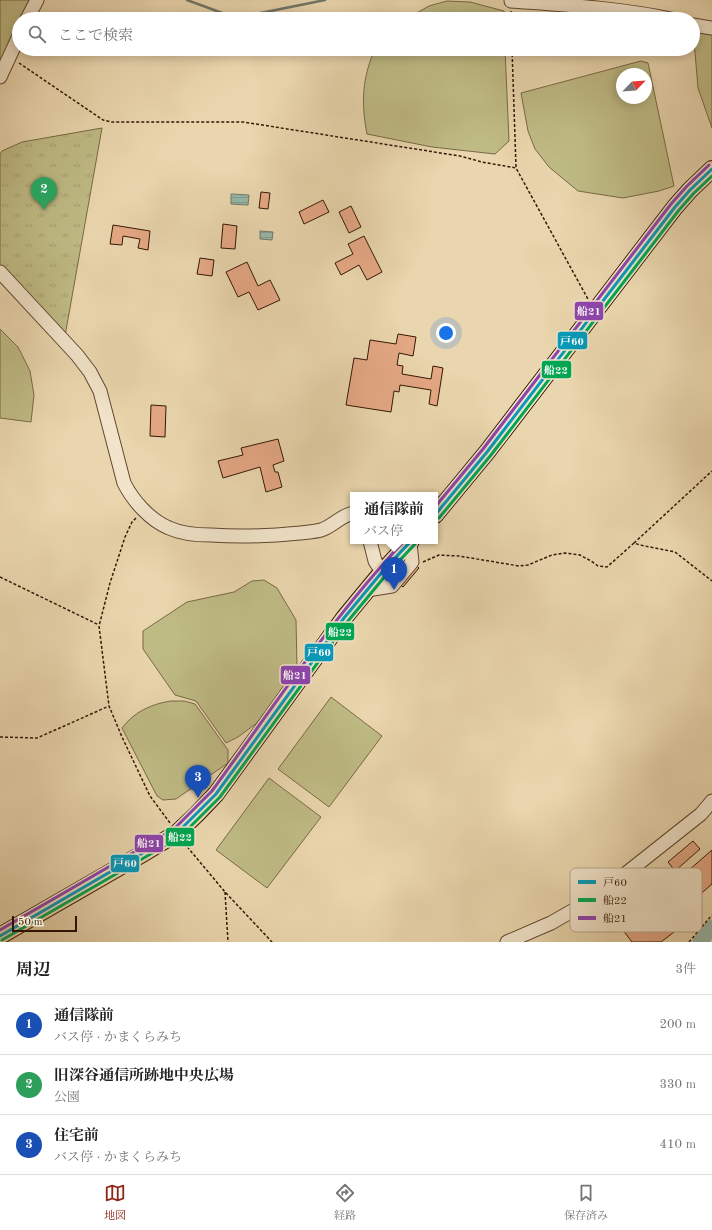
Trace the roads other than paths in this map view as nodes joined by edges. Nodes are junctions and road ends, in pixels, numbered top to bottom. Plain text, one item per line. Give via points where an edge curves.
1 (37, 0) edge
2 (511, 0) edge
3 (31, 12) edge
4 (630, 12) edge
5 (700, 26) edge
6 (712, 28) edge
7 (12, 50) edge
8 (0, 77) edge
9 (712, 169) edge
10 (0, 272) edge
11 (438, 511) edge
12 (350, 514) edge
13 (371, 544) edge
14 (409, 544) edge
15 (411, 544) edge
16 (382, 572) junction
17 (367, 590) junction
18 (712, 801) edge
19 (633, 868) edge
20 (570, 912) edge
21 (0, 936) edge
22 (507, 942) edge

1 - 3 street
2 - 4 street
5 - 6 street
7 - 8 street
9 - 11 main road via 675,207
10 - 12 street via 90,372 100,391 124,483 144,510 161,524 189,534 287,534 319,530
13 - 16 street via 374,561
14 - 16 main road
15 - 17 street via 412,562 392,586
16 - 17 main road
17 - 21 main road via 216,794 198,814 177,833 144,854
18 - 19 street via 701,814
20 - 22 street

